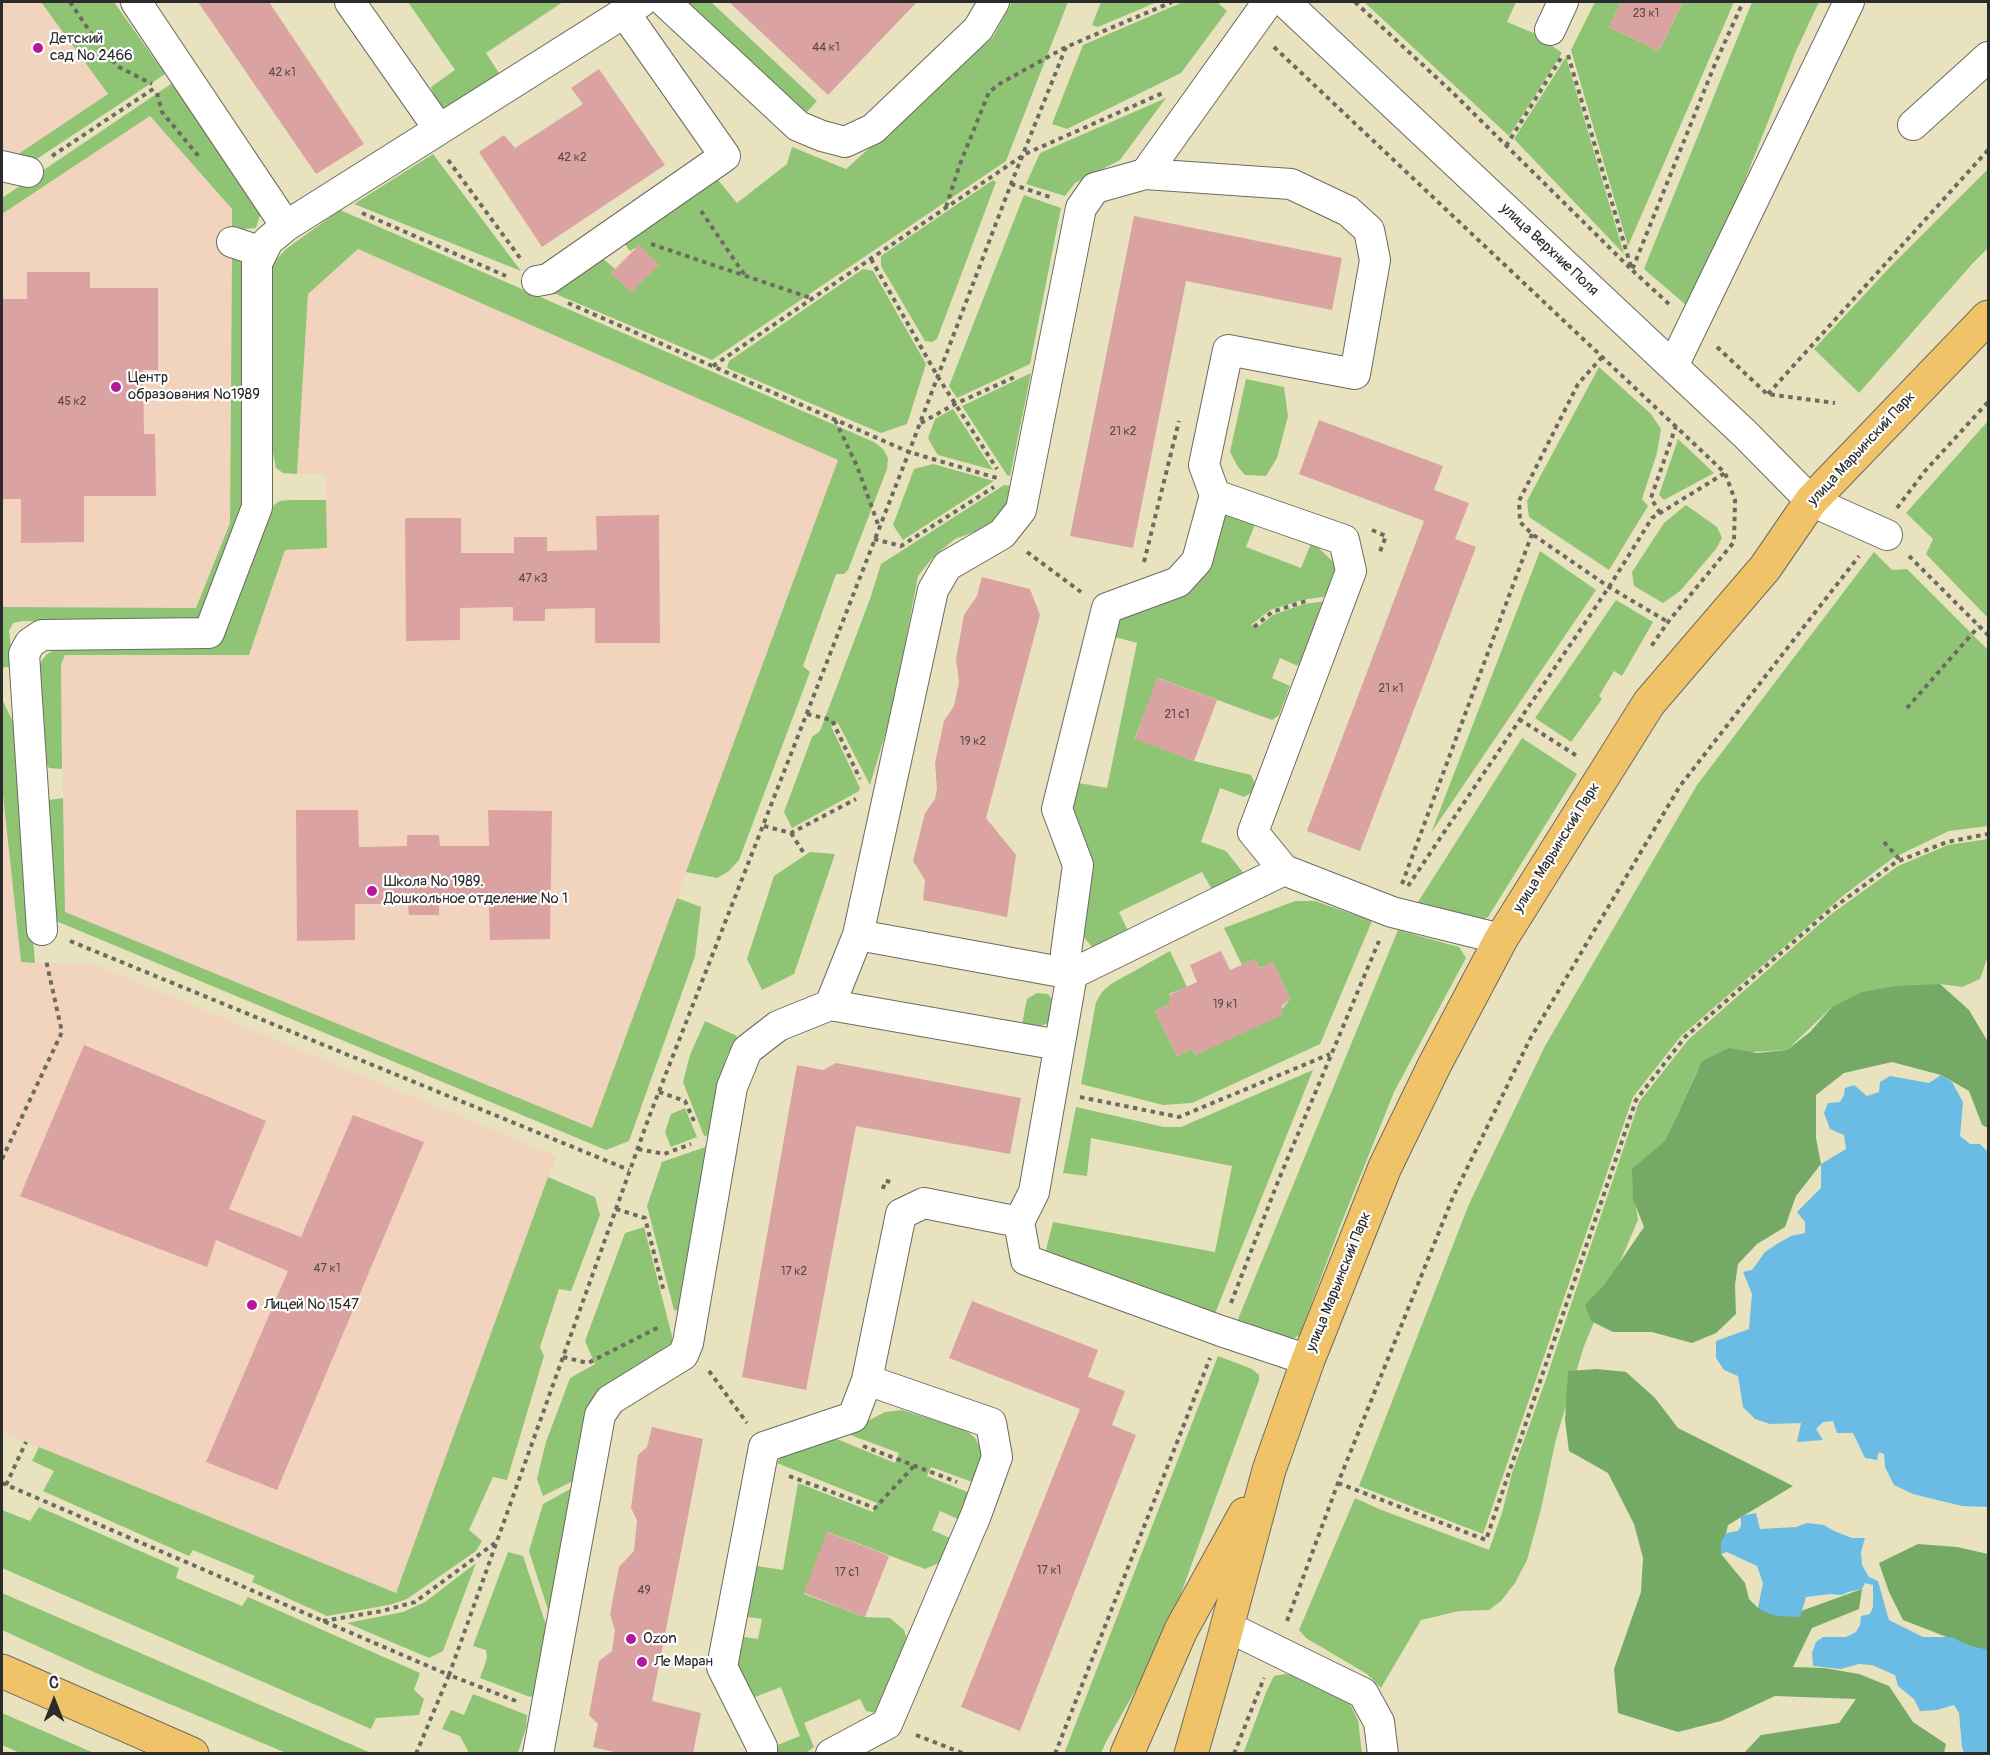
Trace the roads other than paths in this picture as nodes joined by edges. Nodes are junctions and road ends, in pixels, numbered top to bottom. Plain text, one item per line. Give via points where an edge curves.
1 (136, 2) edge
2 (350, 2) edge
3 (665, 2) edge
4 (994, 2) edge
5 (1268, 2) edge
6 (1285, 2) edge
7 (1563, 2) edge
8 (1849, 2) edge
9 (633, 7) edge
10 (1550, 30) dead end
11 (1989, 57) edge
12 (1913, 125) dead end
13 (434, 132) junction
14 (1145, 174) junction
15 (286, 226) junction
16 (232, 242) dead end
17 (262, 252) junction
18 (533, 284) road end
19 (1989, 317) edge
20 (1673, 366) junction
21 (1215, 495) junction
22 (1811, 501) junction
23 (1883, 533) road end
24 (1284, 870) junction
25 (42, 930) road end
26 (858, 934) junction
27 (1501, 939) junction
28 (1072, 974) junction
29 (830, 1005) junction
30 (1059, 1045) junction
31 (1019, 1222) junction
32 (1308, 1359) junction
33 (867, 1380) junction
34 (1269, 1470) junction
35 (1228, 1627) junction
36 (2, 1671) edge
37 (192, 1754) edge
38 (538, 1754) edge
39 (762, 1754) edge
40 (831, 1754) edge
41 (1127, 1754) edge
42 (1191, 1754) edge
43 (1383, 1754) edge

1 - 15 street
2 - 13 street
3 - 4 street via 798,126 845,141 873,129 978,29
5 - 14 street
6 - 20 street, улица Верхние Поля
7 - 10 street
8 - 20 street
9 - 13 street
9 - 18 street via 725,156 548,279
11 - 12 street
13 - 15 street
14 - 21 street via 1291,184 1348,212 1369,230 1375,260 1355,374 1228,350 1204,465
14 - 26 street via 1095,189 1081,208 1021,510 1002,534 947,566 933,590 878,795
15 - 17 street via 268,241
16 - 17 street
17 - 25 street via 257,263 257,507 209,633 42,635 30,643 24,654
19 - 22 main road, улица Марьинский Парк
20 - 22 street, улица Верхние Поля
21 - 24 street via 1344,540 1351,571 1253,832
21 - 28 street via 1197,561 1178,582 1107,608 1057,809 1078,865 1066,953
22 - 23 street
22 - 27 main road, улица Марьинский Парк via 1765,567 1649,703
24 - 27 street via 1392,912
24 - 28 street
26 - 28 street
26 - 29 street
27 - 32 main road, улица Марьинский Парк via 1385,1167
28 - 30 street
29 - 30 street
29 - 38 street via 778,1026 747,1050 732,1087 682,1322 688,1343 682,1355 610,1400 600,1415
30 - 31 street via 1034,1192
31 - 32 street via 1026,1260
31 - 33 street via 924,1203 901,1214
32 - 34 main road, улица Марьинский Парк
33 - 39 street via 852,1418 764,1447 722,1666
33 - 40 street via 991,1423 997,1457 887,1724
34 - 35 main road, улица Марьинский Парк
34 - 41 main road, улица Марьинский Парк via 1181,1630
35 - 42 main road, улица Марьинский Парк
35 - 43 street via 1363,1693 1379,1722
36 - 37 main road

